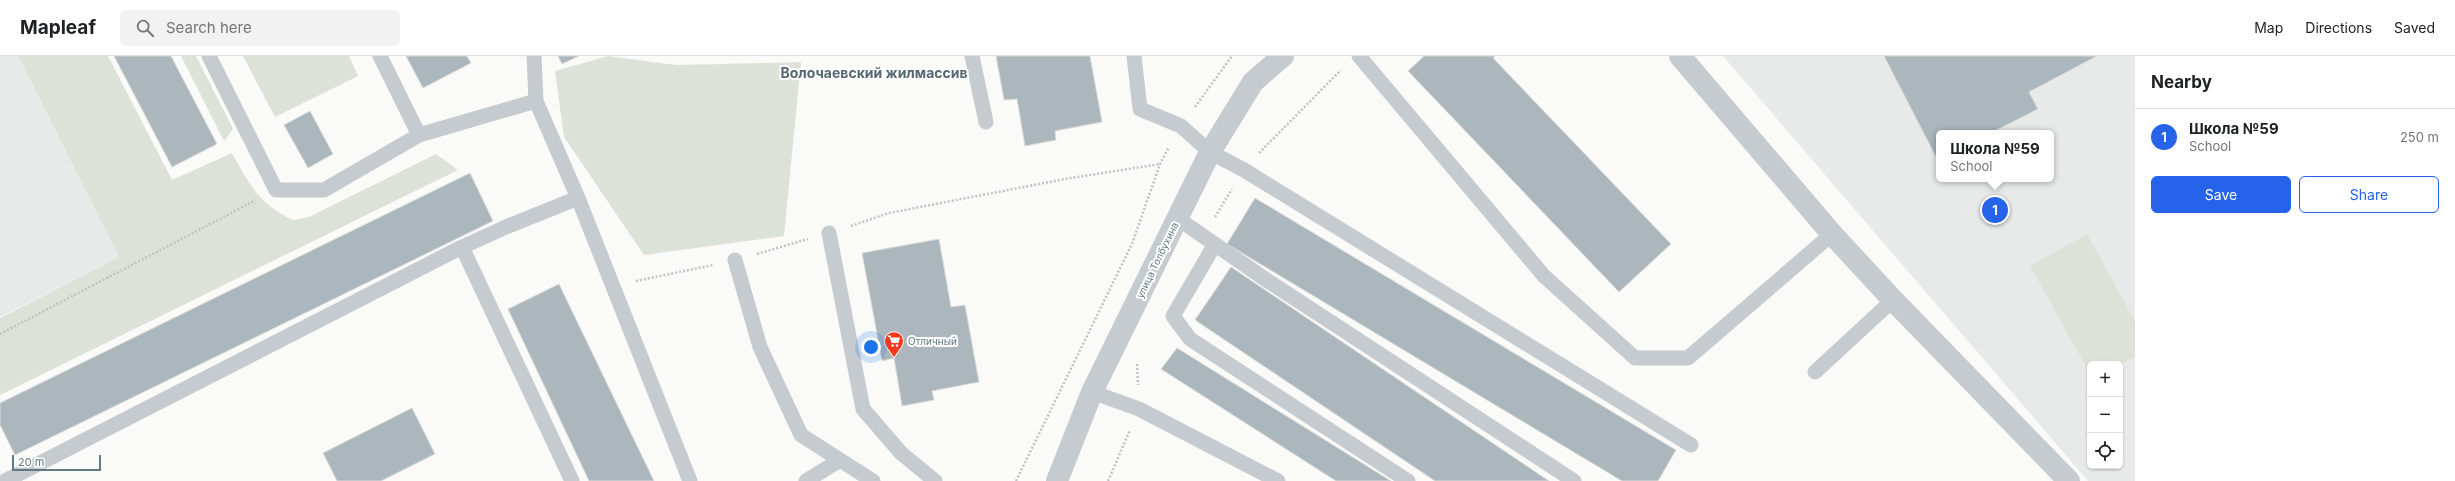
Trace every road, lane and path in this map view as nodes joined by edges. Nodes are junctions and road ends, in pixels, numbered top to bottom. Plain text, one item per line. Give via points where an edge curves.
1 (208, 56) edge
2 (380, 56) edge
3 (534, 56) edge
4 (972, 56) edge
5 (1134, 56) edge
6 (1232, 56) edge
7 (1283, 56) edge
8 (1359, 56) edge
9 (1680, 56) edge
10 (536, 101) junction
11 (986, 122) dead end
12 (1181, 126) junction
13 (419, 135) junction
14 (1210, 152) junction
15 (1160, 164) junction
16 (276, 190) junction
17 (578, 198) junction
18 (1177, 218) junction
19 (829, 233) junction
20 (1832, 234) junction
21 (1215, 244) junction
22 (462, 247) junction
23 (735, 260) junction
24 (613, 286) junction
25 (1892, 300) junction
26 (0, 334) edge
27 (1815, 372) dead end
28 (1092, 392) junction
29 (1690, 445) dead end
30 (840, 460) junction
31 (5, 481) edge
32 (572, 481) edge
33 (690, 481) edge
34 (806, 481) edge
35 (873, 481) edge
36 (936, 481) edge
37 (1016, 481) edge
38 (1057, 481) edge
39 (1278, 481) edge
40 (1408, 481) edge
41 (1574, 481) edge
42 (2069, 481) edge

1 - 16 lane
2 - 13 lane
3 - 10 lane
4 - 11 lane
5 - 12 lane via 1140,109
6 - 12 path
7 - 14 street, улица Толбухина via 1253,82
8 - 20 lane via 1544,276 1635,358 1688,358
9 - 20 street
10 - 13 lane
10 - 17 lane
12 - 14 lane
12 - 15 path
13 - 16 lane via 324,190
14 - 18 street, улица Толбухина
14 - 29 lane via 1244,170
15 - 19 path via 1065,178 889,213
15 - 37 path via 1132,244
16 - 26 path
17 - 22 lane
17 - 24 lane
18 - 21 lane
18 - 28 street, улица Толбухина
19 - 23 path
19 - 36 lane via 863,409 901,453
20 - 25 street
21 - 40 lane via 1173,316 1190,339
21 - 41 lane
22 - 31 lane
22 - 32 lane
23 - 24 path
23 - 30 lane via 760,347 801,435
24 - 33 lane
25 - 27 lane
25 - 42 street
28 - 38 street, улица Толбухина
28 - 39 lane via 1138,409
30 - 34 lane
30 - 35 lane

